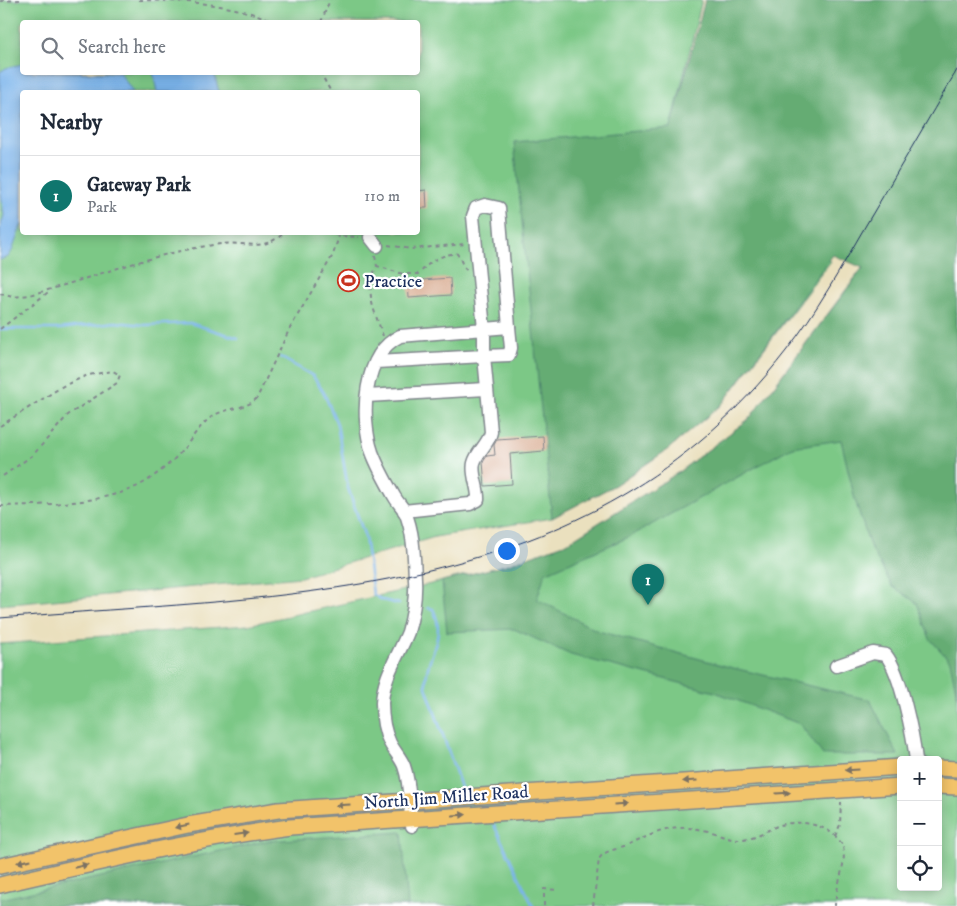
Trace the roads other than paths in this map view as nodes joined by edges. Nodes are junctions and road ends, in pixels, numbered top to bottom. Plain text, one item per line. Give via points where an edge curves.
1 (509, 327) junction
2 (484, 329) junction
3 (484, 356) junction
4 (376, 362) junction
5 (486, 390) junction
6 (367, 396) junction
7 (404, 511) junction
8 (836, 666) dead end
9 (915, 756) edge
10 (897, 768) edge
11 (942, 768) edge
12 (957, 769) edge
13 (745, 777) junction
14 (897, 786) edge
15 (942, 786) edge
16 (957, 787) edge
17 (746, 795) junction
18 (409, 800) junction
19 (411, 822) junction
20 (0, 866) edge
21 (0, 885) edge

1 - 2 lane
1 - 2 lane via 499,208 485,205 476,208 474,216
1 - 3 lane via 509,355
2 - 3 lane
2 - 4 lane via 400,336 386,346
3 - 4 lane
3 - 5 lane
4 - 6 lane
5 - 6 lane
5 - 7 lane via 491,432 490,440 482,447 474,464 478,500 470,504
6 - 7 lane via 366,417 372,452
7 - 18 lane via 414,553 414,608 382,701 385,731 404,764
8 - 9 lane via 873,653 886,655 910,720
10 -> 13 main road, North Jim Miller Road
11 - 12 main road
13 - 17 main road
13 -> 18 main road, North Jim Miller Road
17 -> 14 main road, North Jim Miller Road
15 - 16 main road
19 -> 17 main road, North Jim Miller Road
18 - 19 lane
18 -> 20 main road, North Jim Miller Road via 306,807 218,818
21 -> 19 main road, North Jim Miller Road via 222,836 290,827

